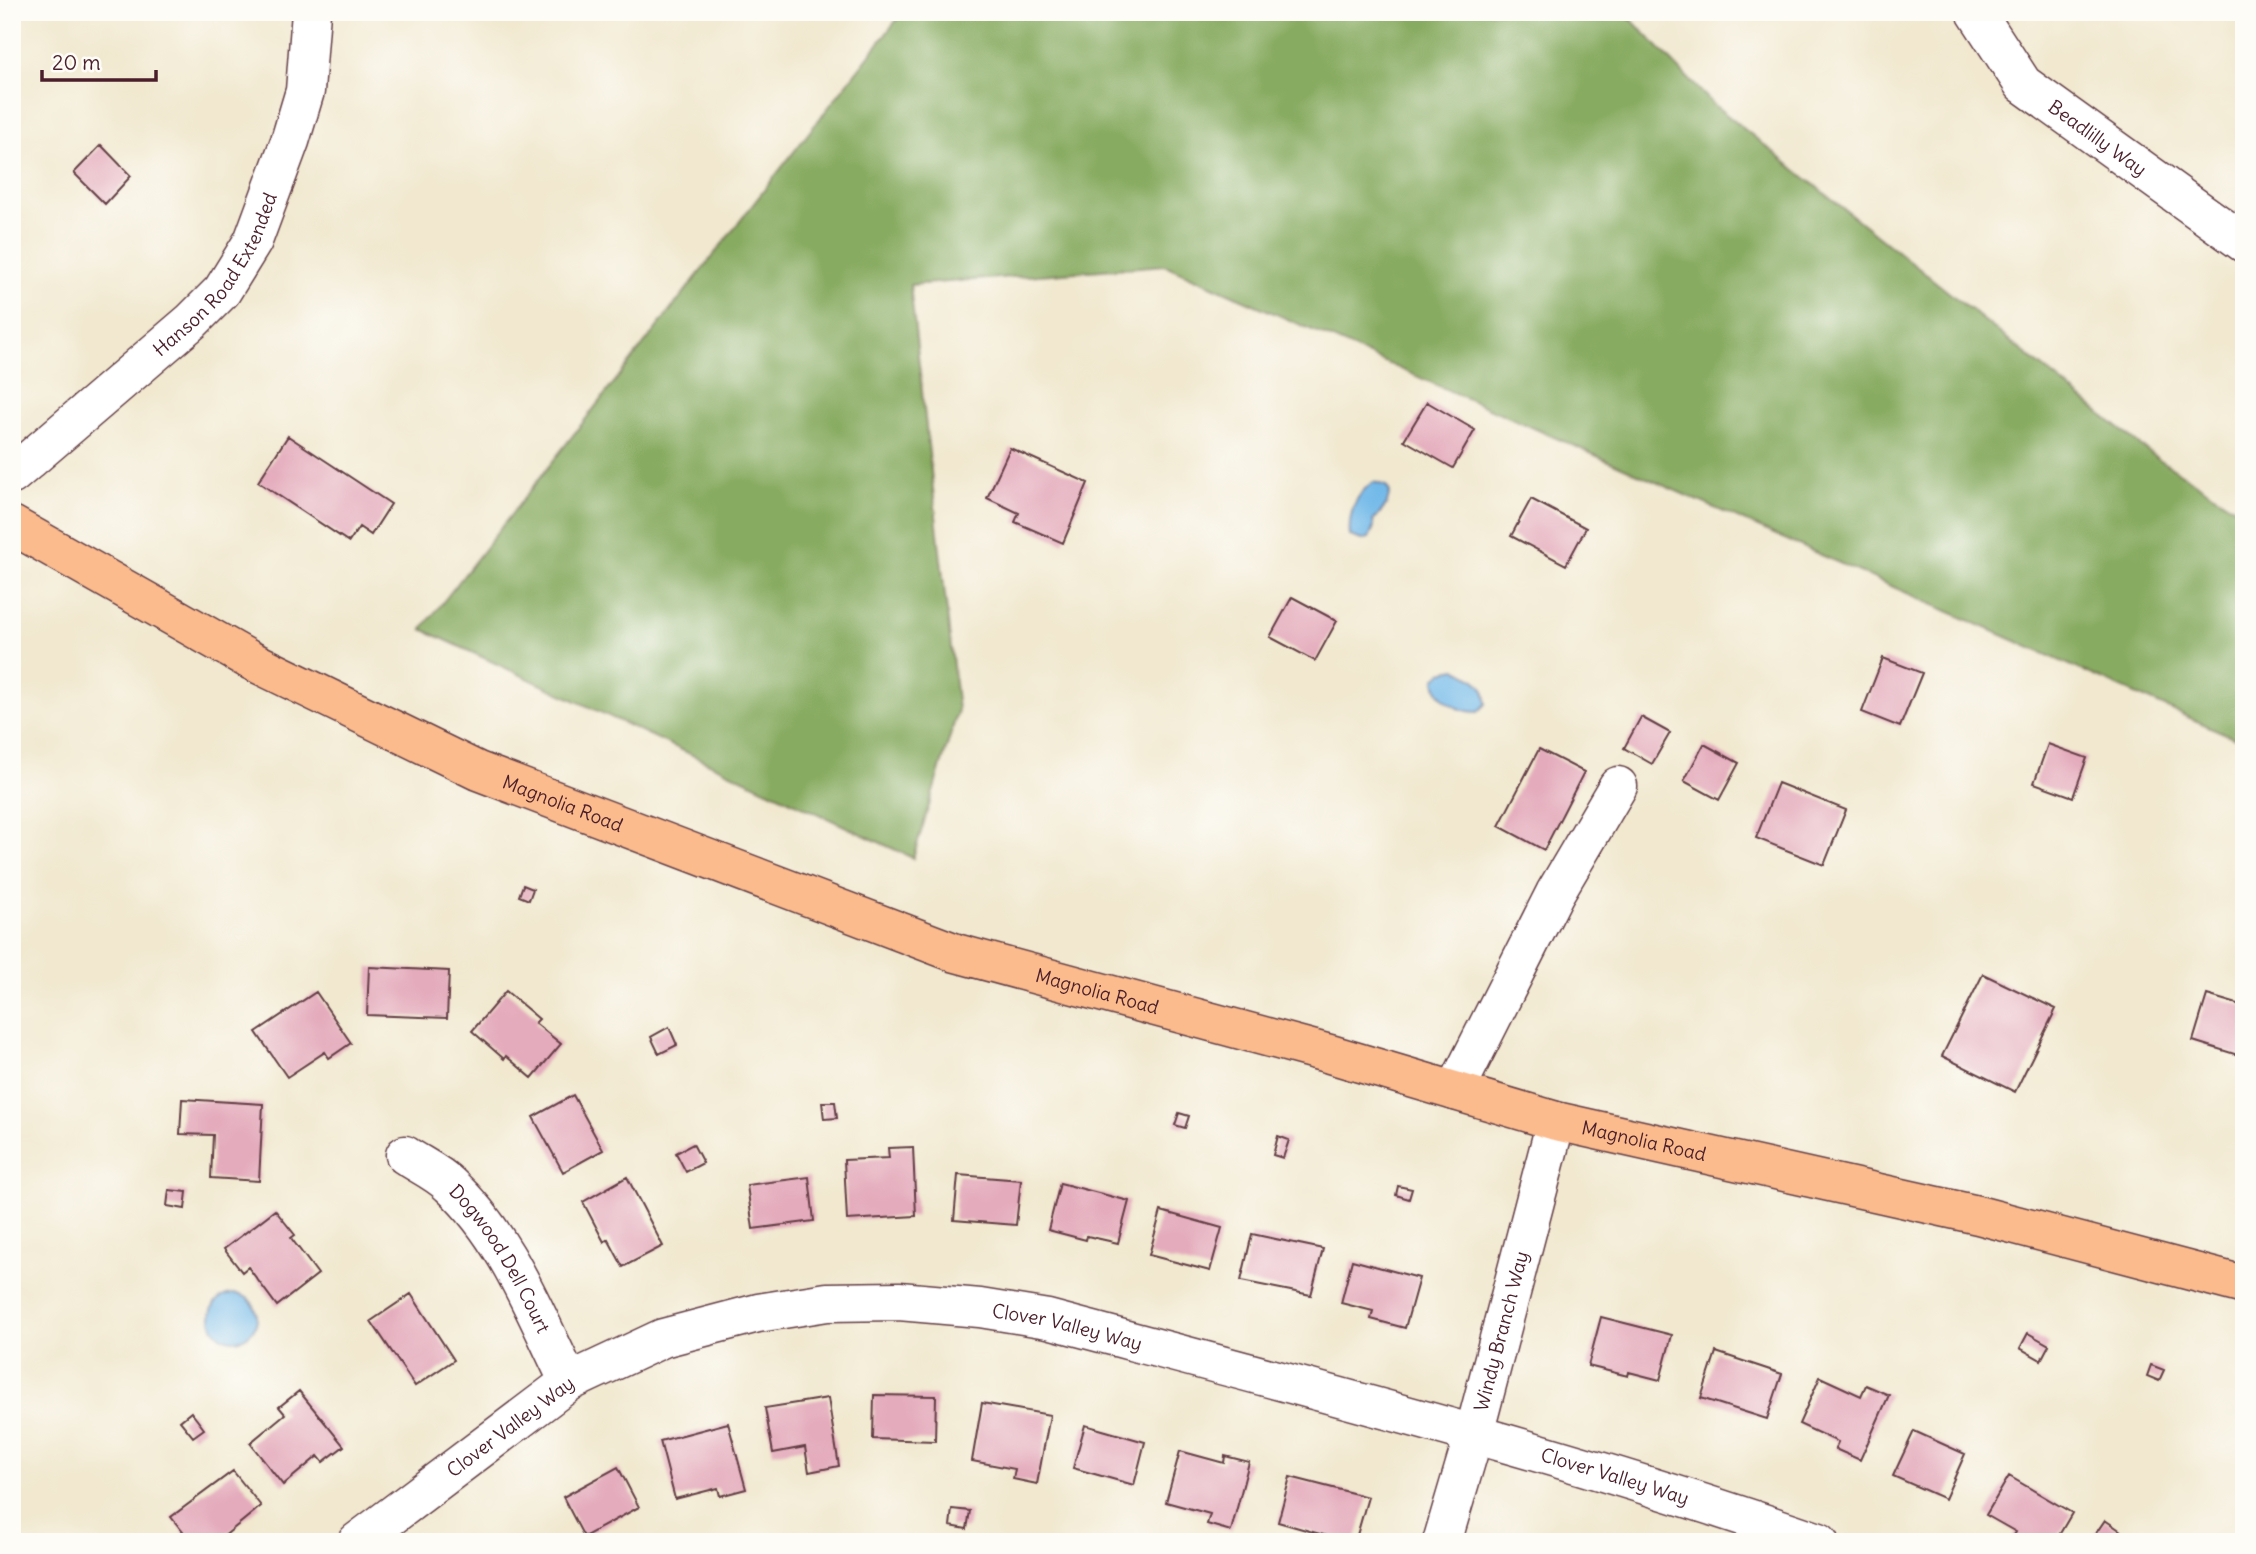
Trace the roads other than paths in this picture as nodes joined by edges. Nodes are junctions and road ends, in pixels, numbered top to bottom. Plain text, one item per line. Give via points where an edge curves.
1 (311, 12) edge
2 (1976, 12) edge
3 (2244, 243) edge
4 (12, 475) edge
5 (12, 525) edge
6 (1618, 786) dead end
7 (1455, 1091) junction
8 (1556, 1121) junction
9 (405, 1155) dead end
10 (2244, 1285) edge
11 (569, 1382) junction
12 (1474, 1434) junction
13 (357, 1542) edge
14 (1442, 1542) edge
15 (1819, 1542) edge

1 - 4 street, Hanson Road Extended via 305,91 290,141 253,241 222,291
2 - 3 street, Beadlilly Way via 2023,84
5 - 7 main road, Magnolia Road via 250,660 516,786 956,953
6 - 7 street via 1555,893
7 - 8 main road, Magnolia Road
8 - 10 main road, Magnolia Road via 1978,1215
8 - 12 street, Windy Branch Way
9 - 11 street, Dogwood Dell Court via 448,1182 499,1241
11 - 12 street, Clover Valley Way via 663,1338 758,1313 827,1302 899,1301 1048,1319
11 - 13 street, Clover Valley Way
12 - 14 street, Windy Branch Way
12 - 15 street, Clover Valley Way via 1703,1501

